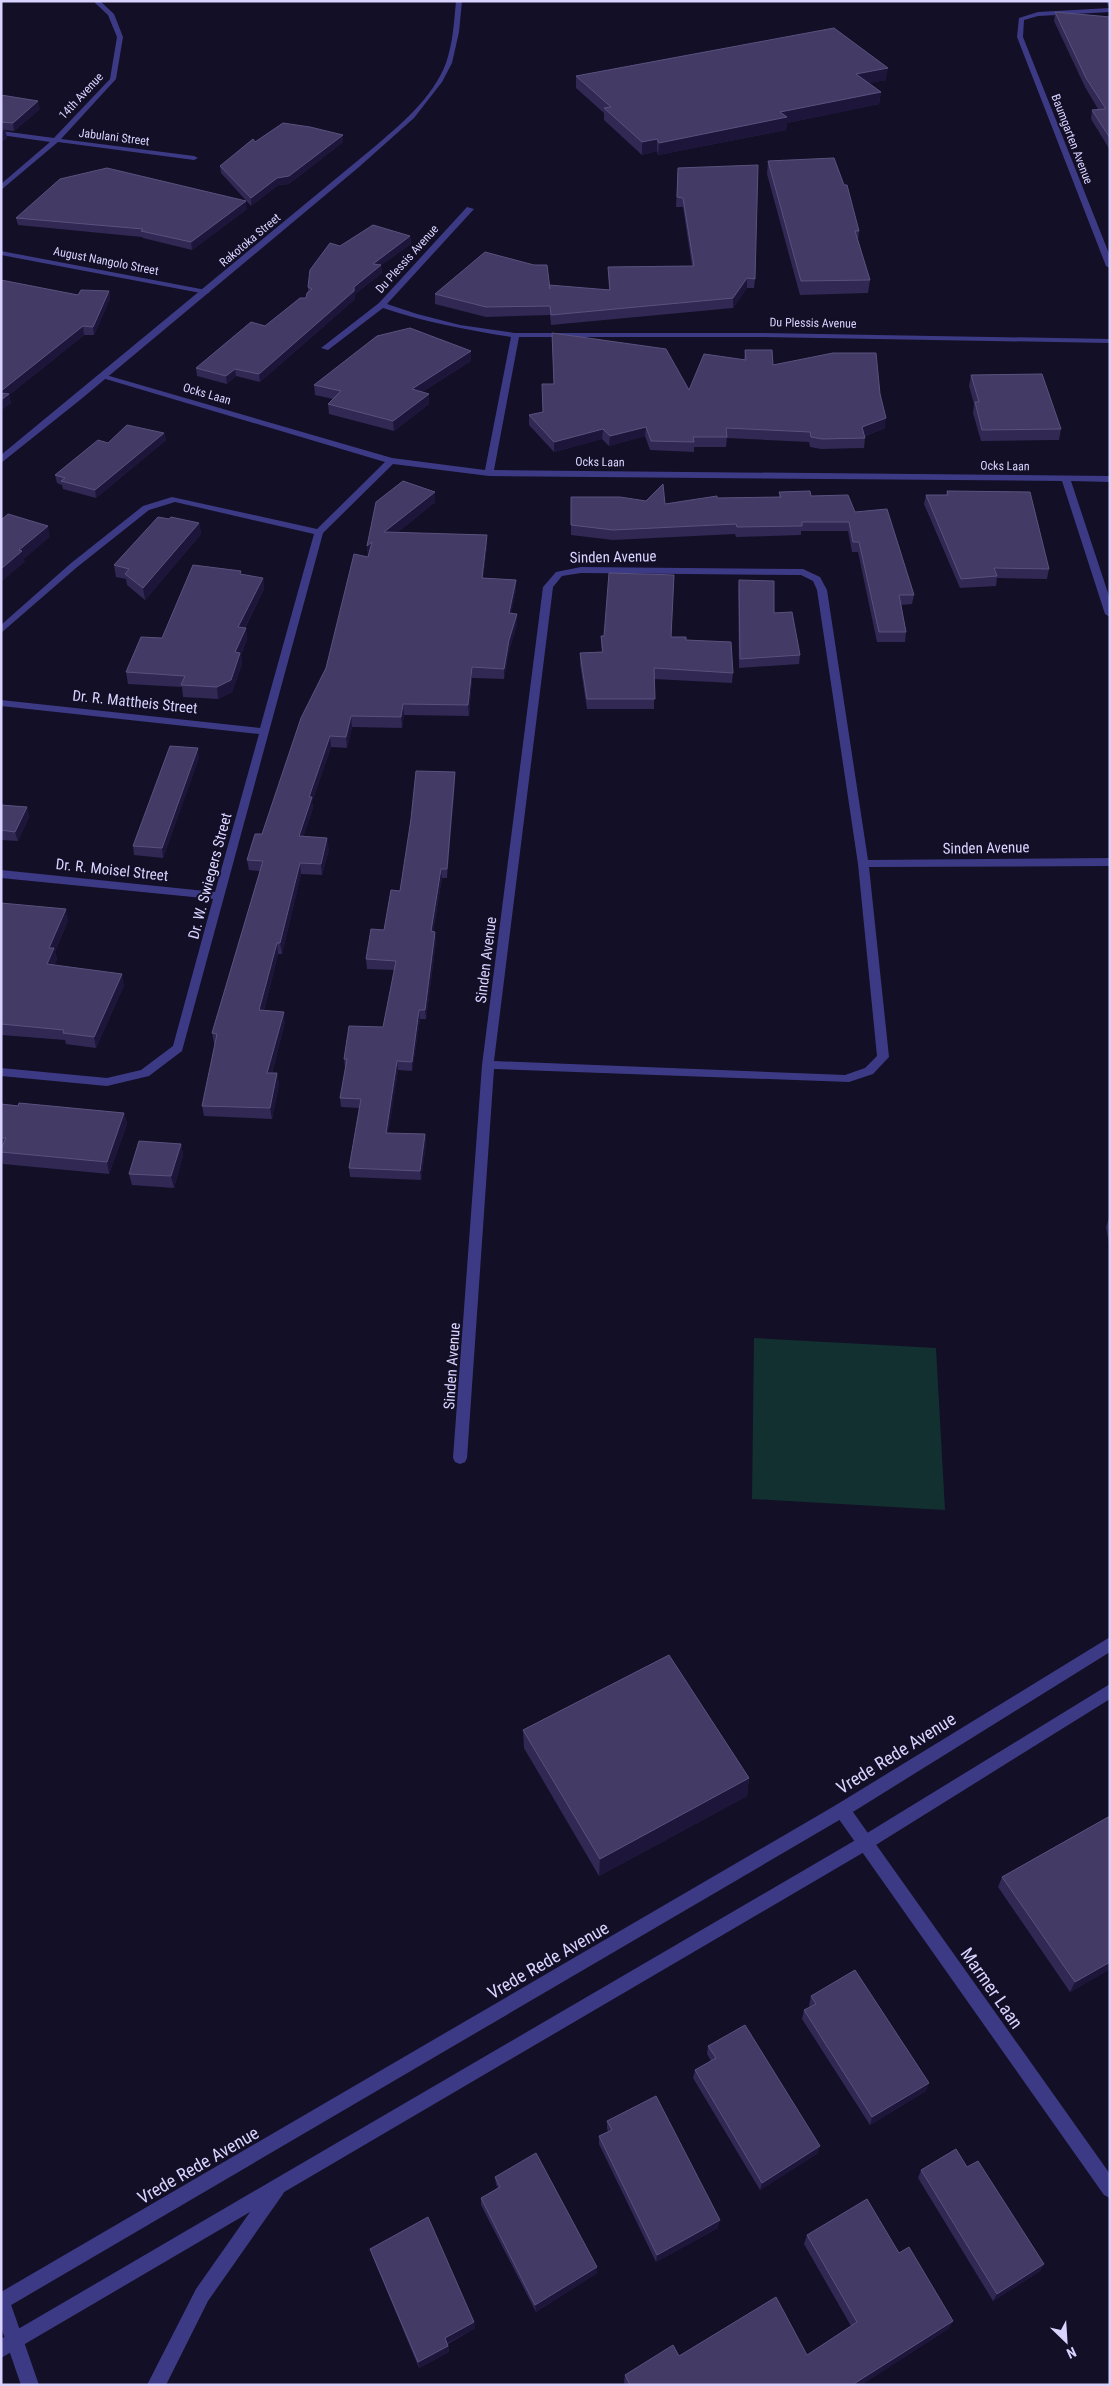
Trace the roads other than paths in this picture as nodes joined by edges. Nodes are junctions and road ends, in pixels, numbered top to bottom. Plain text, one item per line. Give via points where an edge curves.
1 (96, 1) edge
2 (459, 1) edge
3 (1110, 10) edge
4 (1, 134) edge
5 (55, 141) junction
6 (194, 158) dead end
7 (1, 188) edge
8 (470, 209) dead end
9 (1, 253) edge
10 (1110, 266) edge
11 (206, 292) junction
12 (382, 305) junction
13 (515, 335) junction
14 (1110, 341) edge
15 (325, 348) dead end
16 (103, 377) junction
17 (1, 460) edge
18 (391, 461) junction
19 (489, 474) junction
20 (1066, 479) junction
21 (1110, 479) edge
22 (319, 532) junction
23 (1110, 614) edge
24 (1, 630) edge
25 (1, 703) edge
26 (265, 732) junction
27 (1110, 862) edge
28 (863, 864) junction
29 (1, 874) edge
30 (220, 896) junction
31 (488, 1066) junction
32 (1, 1072) edge
33 (460, 1458) dead end
34 (1110, 1644) edge
35 (1110, 1691) edge
36 (842, 1810) junction
37 (865, 1843) junction
38 (280, 2184) junction
39 (1110, 2189) edge
40 (2, 2302) edge
41 (9, 2345) edge
42 (30, 2385) edge
43 (156, 2385) edge

1 - 5 street, 14th Avenue via 111,14 120,37 113,79
2 - 11 street, Rakotoka Street via 450,60 441,80 426,100 393,133
3 - 10 street, Baumgarten Avenue via 1038,14 1020,19 1020,37
4 - 5 street, Jabulani Street
5 - 6 street, Jabulani Street
5 - 7 street, 14th Avenue
8 - 12 street, Du Plessis Avenue
9 - 11 street, August Nangolo Street
11 - 16 street, Rakotoka Street
12 - 13 street, Du Plessis Avenue via 460,327
12 - 15 street, Du Plessis Avenue
13 - 14 street, Du Plessis Avenue
13 - 19 street
16 - 17 street, Rakotoka Street
16 - 18 street, Ocks Laan
18 - 19 street, Ocks Laan
18 - 22 street
19 - 20 street, Ocks Laan
20 - 21 street, Ocks Laan
20 - 23 street
22 - 24 street via 175,499 160,502 146,508 73,566
22 - 26 street, Dr. W. Swiegers Street
25 - 26 street, Dr. R. Mattheis Street
26 - 30 street, Dr. W. Swiegers Street
27 - 28 street, Sinden Avenue
28 - 31 street, Sinden Avenue via 883,1057 869,1071 846,1079
28 - 31 street, Sinden Avenue via 822,590 817,579 803,572 581,570 559,574 548,587
29 - 30 street, Dr. R. Moisel Street
30 - 32 street, Dr. W. Swiegers Street via 178,1048 146,1074 108,1082
31 - 33 street, Sinden Avenue
34 - 36 street, Vrede Rede Avenue
35 - 37 street
36 - 37 street, Marmer Laan
36 - 40 street, Vrede Rede Avenue
37 - 38 street
37 - 39 street, Marmer Laan
38 - 41 street
38 - 43 street via 202,2295
40 - 41 street
41 - 42 street

